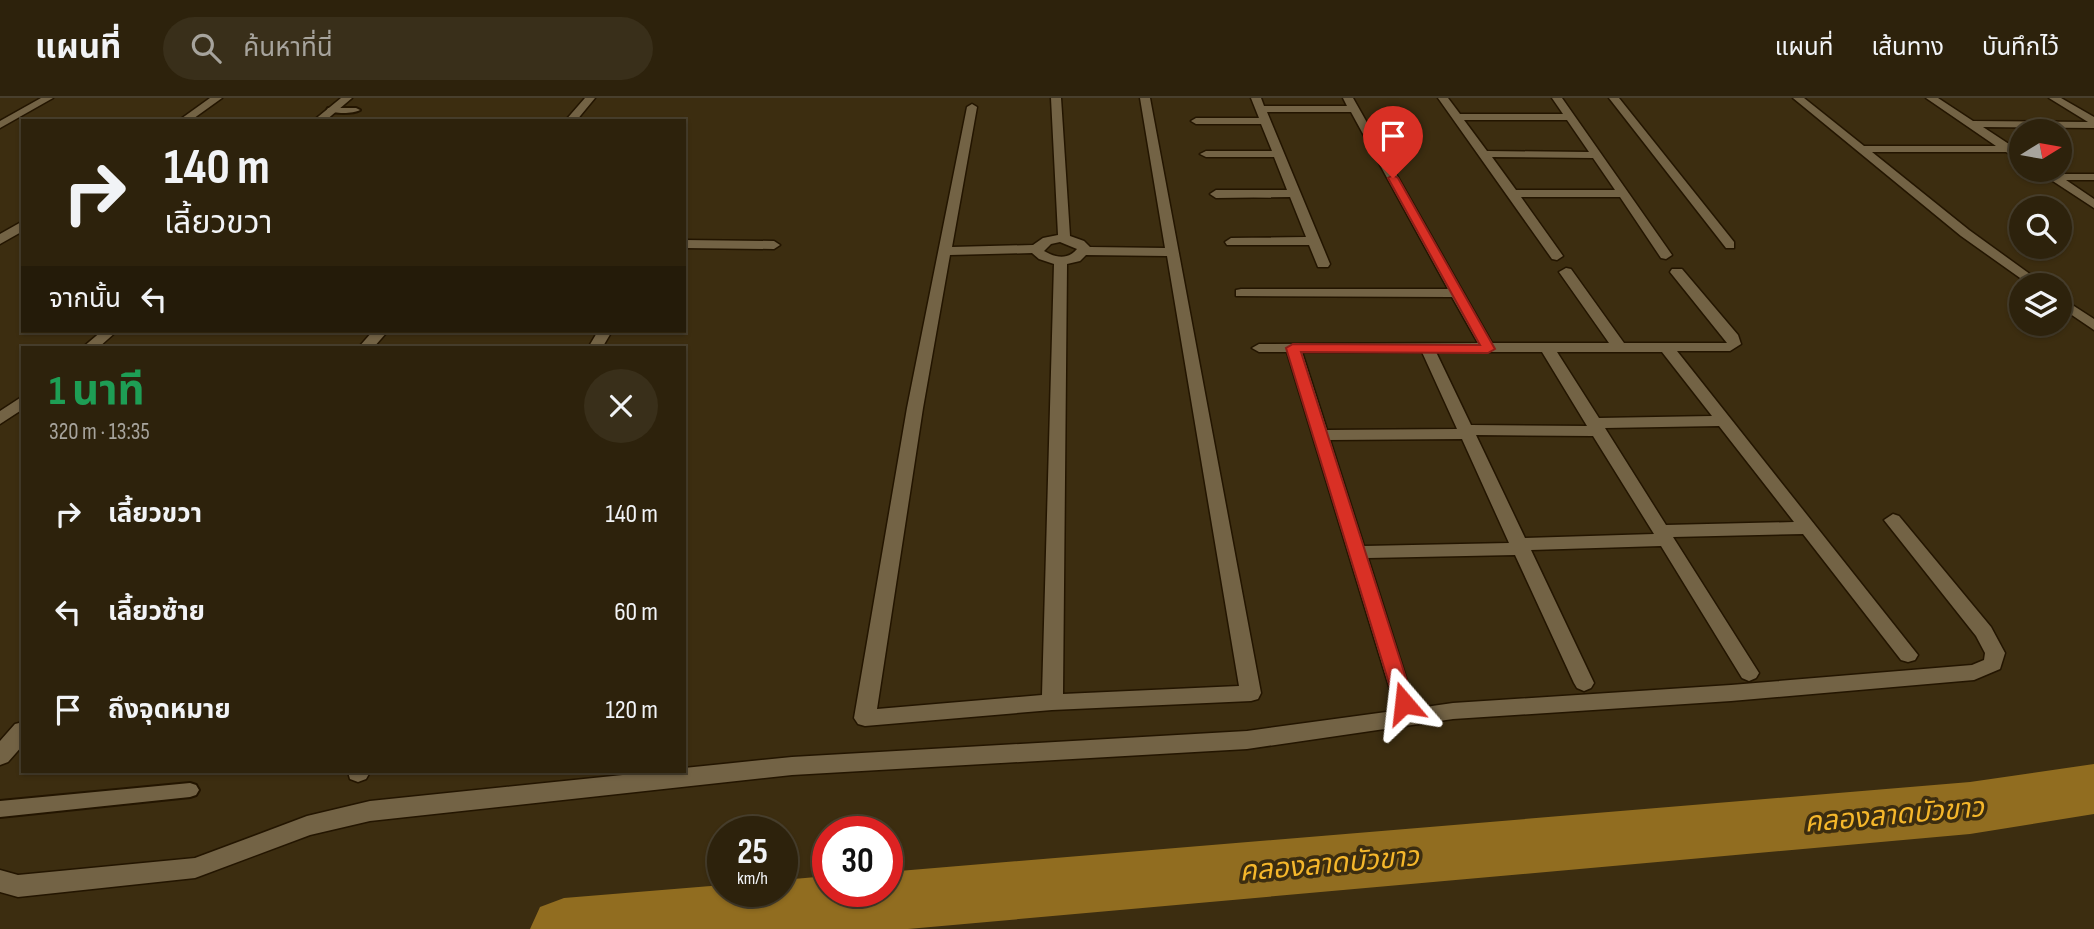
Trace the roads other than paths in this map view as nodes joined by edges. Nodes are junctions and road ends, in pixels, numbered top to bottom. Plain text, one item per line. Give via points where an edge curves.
1 (48, 98) edge
2 (217, 98) edge
3 (347, 98) edge
4 (590, 98) edge
5 (1056, 98) edge
6 (1145, 98) edge
7 (1443, 98) edge
8 (1557, 98) edge
9 (1614, 98) edge
10 (1798, 98) edge
11 (1931, 98) edge
12 (2054, 98) edge
13 (1259, 104) edge
14 (1351, 104) edge
15 (972, 107) dead end
16 (331, 110) junction
17 (356, 110) dead end
18 (1456, 117) junction
19 (1572, 117) junction
20 (186, 119) edge
21 (320, 119) edge
22 (572, 119) edge
23 (1196, 121) dead end
24 (1266, 121) junction
25 (2094, 123) edge
26 (1970, 124) junction
27 (0, 125) edge
28 (1862, 149) junction
29 (2008, 149) joint
30 (1206, 154) dead end
31 (1279, 154) junction
32 (1483, 154) junction
33 (1598, 155) junction
34 (2072, 175) edge
35 (2094, 177) edge
36 (2061, 182) edge
37 (1294, 193) junction
38 (1624, 193) junction
39 (1216, 194) dead end
40 (1512, 194) junction
41 (2094, 204) edge
42 (21, 226) edge
43 (1063, 239) junction
44 (0, 241) edge
45 (1313, 241) junction
46 (1231, 242) dead end
47 (21, 243) edge
48 (686, 244) edge
49 (774, 245) dead end
50 (1730, 245) dead end
51 (1037, 249) junction
52 (946, 251) junction
53 (1084, 251) junction
54 (1172, 252) junction
55 (1666, 255) dead end
56 (1557, 256) dead end
57 (1061, 261) junction
58 (1324, 264) dead end
59 (1566, 272) dead end
60 (1677, 272) dead end
61 (2021, 273) edge
62 (1241, 293) dead end
63 (1457, 293) junction
64 (2072, 310) edge
65 (2094, 326) edge
66 (108, 333) edge
67 (379, 333) edge
68 (91, 346) edge
69 (367, 346) edge
70 (1666, 347) junction
71 (1259, 348) dead end
72 (1293, 348) junction
73 (1427, 348) junction
74 (1547, 348) junction
75 (1620, 348) junction
76 (1488, 349) junction
77 (21, 403) edge
78 (0, 419) edge
79 (1723, 421) junction
80 (1596, 427) junction
81 (1467, 432) junction
82 (1320, 436) junction
83 (1893, 520) dead end
84 (1808, 528) junction
85 (1664, 536) junction
86 (1521, 546) junction
87 (1357, 552) junction
88 (1908, 655) dead end
89 (1749, 673) dead end
90 (1584, 684) dead end
91 (1052, 702) junction
92 (1404, 703) dead end
93 (21, 732) edge
94 (0, 756) edge
95 (190, 790) dead end
96 (0, 809) edge
97 (0, 881) edge

1 - 27 street
2 - 20 street
3 - 16 street
4 - 22 street
5 - 43 street
6 - 54 street
7 - 18 street
8 - 19 street
9 - 50 street
10 - 28 street
11 - 26 street
12 - 25 street
13 - 14 street
13 - 24 street
14 - 63 street
15 - 52 street
16 - 17 lane
16 - 21 street
18 - 19 street
18 - 32 street
19 - 33 street
23 - 24 street
24 - 31 street
25 - 26 street
26 - 29 street
28 - 29 street
28 - 61 street
30 - 31 street
31 - 37 street
32 - 33 street
32 - 40 street
33 - 38 street
34 - 35 street
36 - 41 street
37 - 39 street
37 - 45 street
38 - 40 street
38 - 55 street
40 - 56 street
42 - 44 street
43 - 51 street via 1043,242
43 - 53 street via 1077,242
44 - 47 street
45 - 46 street
45 - 58 street
48 - 49 street
51 - 52 street
51 - 57 street via 1046,259
52 - 91 street via 915,408 865,718
53 - 54 street
53 - 57 street
54 - 91 street via 1251,693
57 - 91 street
59 - 75 street
60 - 70 street via 1734,344
62 - 63 street
63 - 76 street
64 - 65 street
66 - 68 street
67 - 69 street
70 - 75 street
70 - 79 street
71 - 72 street
72 - 73 street
72 - 82 street
73 - 76 street
73 - 81 street
74 - 75 street
74 - 76 street
74 - 80 street
77 - 78 street
79 - 80 street
79 - 84 street
80 - 81 street
80 - 85 street
81 - 82 street
81 - 86 street
82 - 87 street
83 - 97 street via 1984,632 1995,653 1993,664 1974,673 1453,711 1247,740 792,766 370,811 307,825 195,868 18,886
84 - 85 street
84 - 88 street
85 - 86 street
85 - 89 street
86 - 87 street
86 - 90 street
87 - 92 street
93 - 94 street
95 - 96 lane

